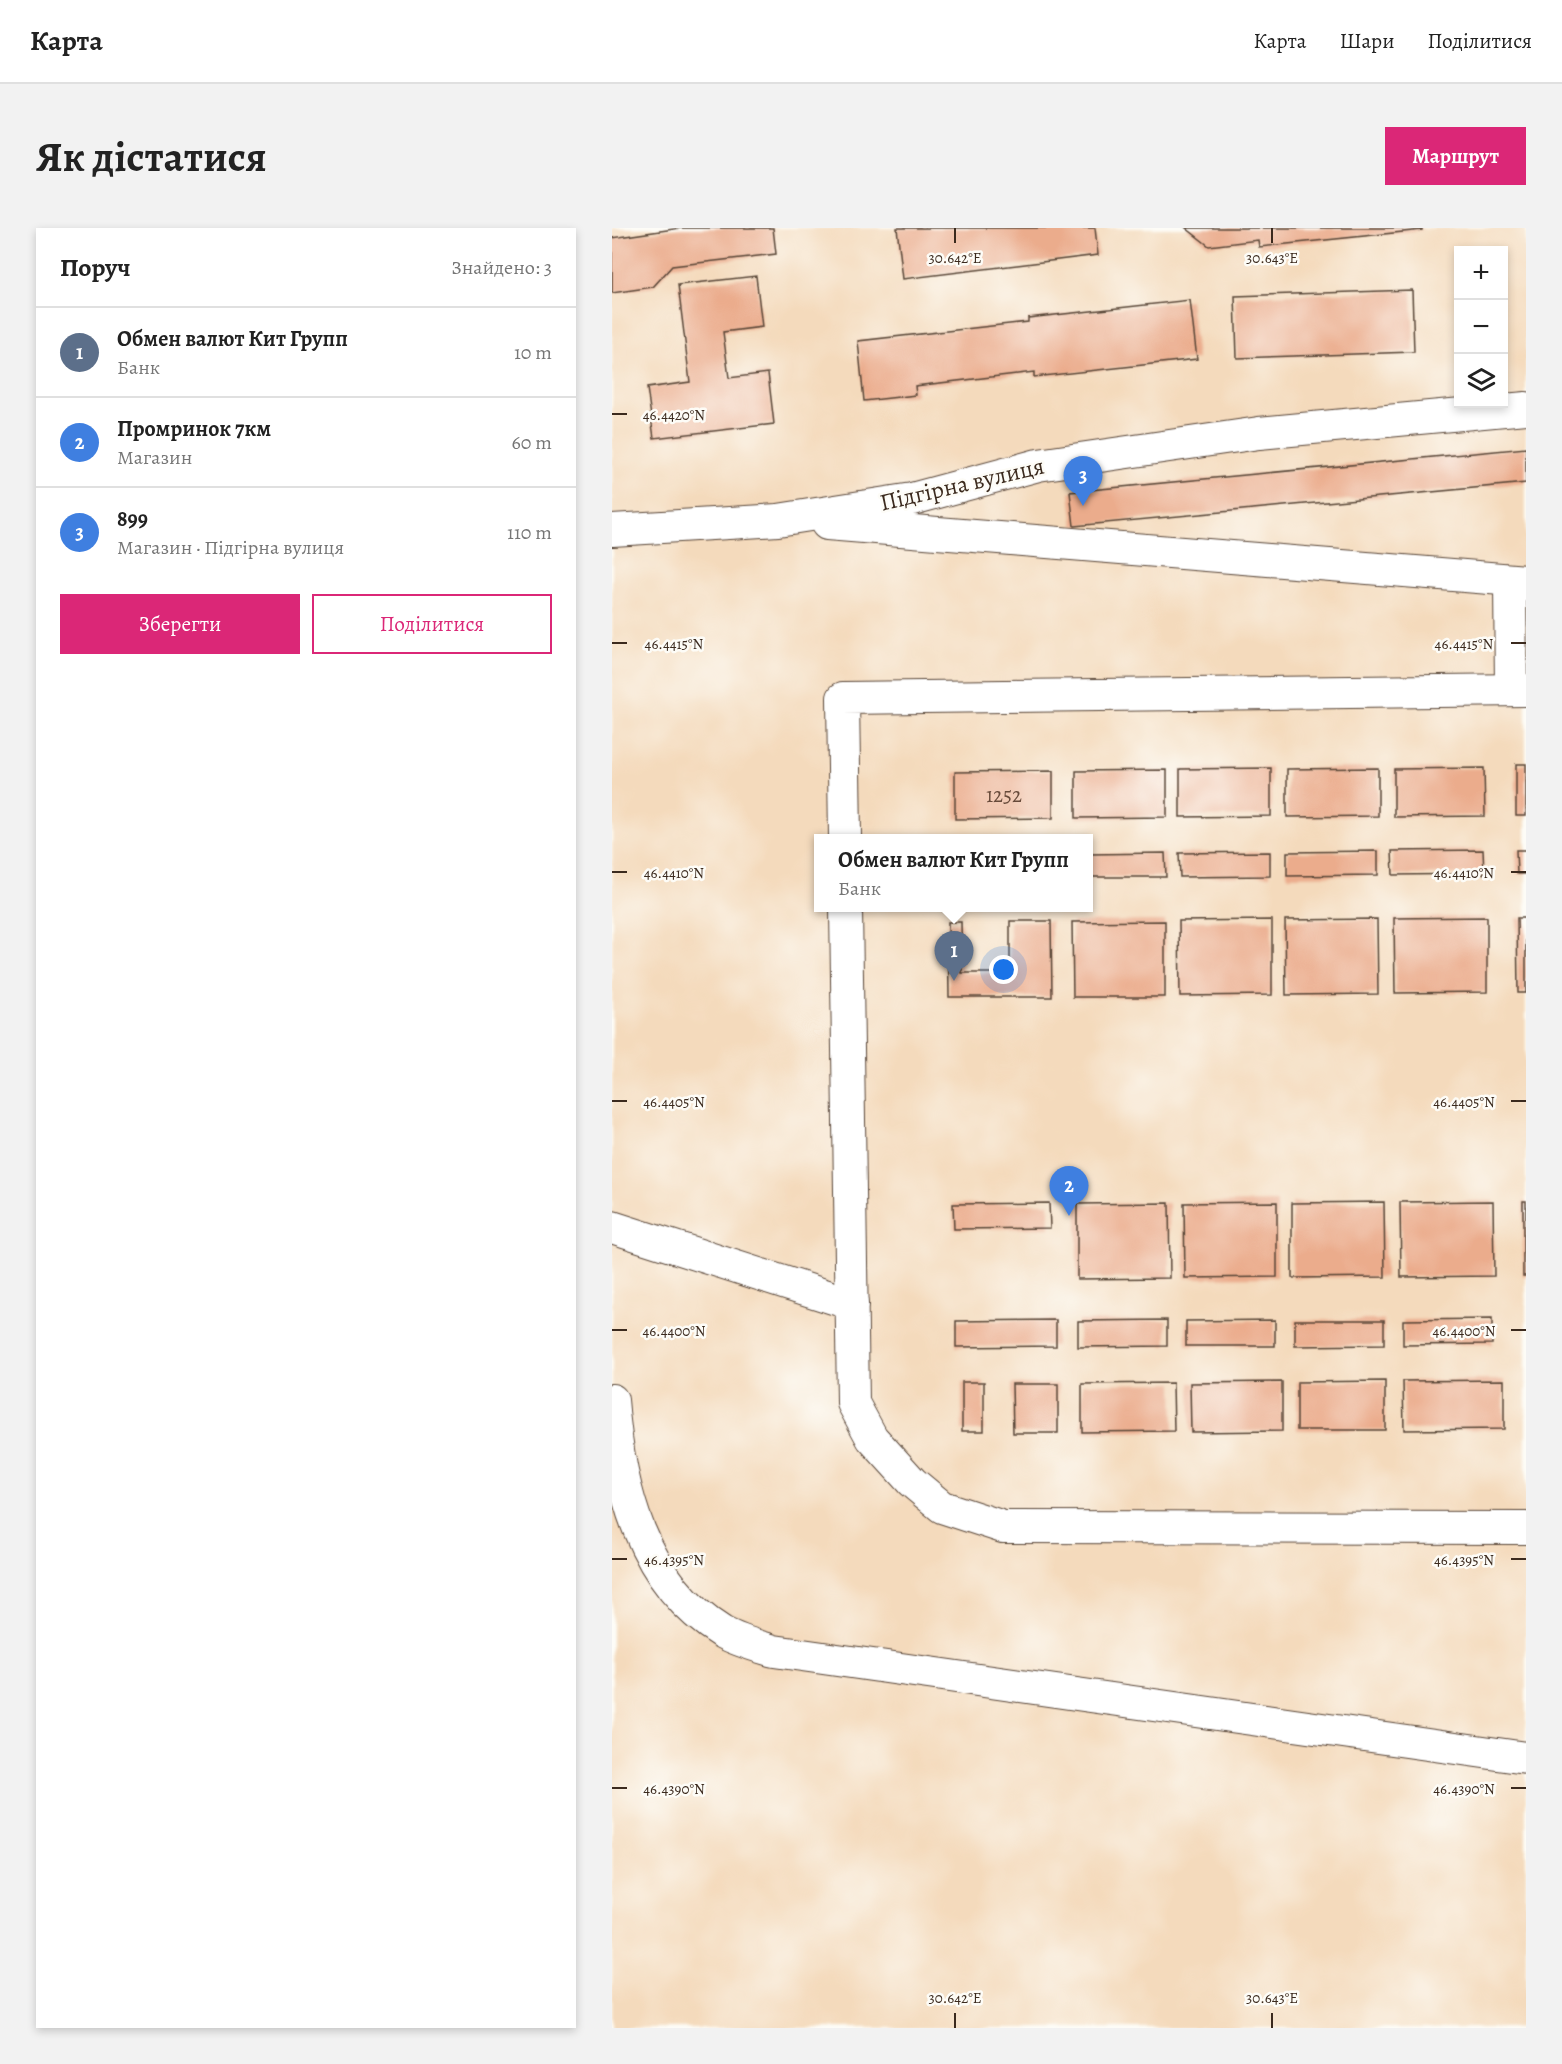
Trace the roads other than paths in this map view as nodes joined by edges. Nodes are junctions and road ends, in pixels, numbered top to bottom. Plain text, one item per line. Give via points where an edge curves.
1 (1526, 408) edge
2 (778, 520) junction
3 (612, 530) edge
4 (1518, 581) edge
5 (1518, 690) edge
6 (845, 834) edge
7 (846, 912) edge
8 (612, 1227) edge
9 (852, 1304) junction
10 (612, 1400) edge
11 (1526, 1528) edge
12 (1526, 1758) edge

1 - 2 street, Підгірна вулиця via 1259,433 1038,465 912,499
2 - 3 street, Підгірна вулиця
2 - 4 street
4 - 5 street
5 - 6 street via 843,698
7 - 9 street
8 - 9 street
9 - 11 street via 853,1403 872,1438 912,1482 942,1507 1002,1527
10 - 12 street via 621,1476 631,1512 650,1554 688,1603 722,1632 743,1641 774,1652

